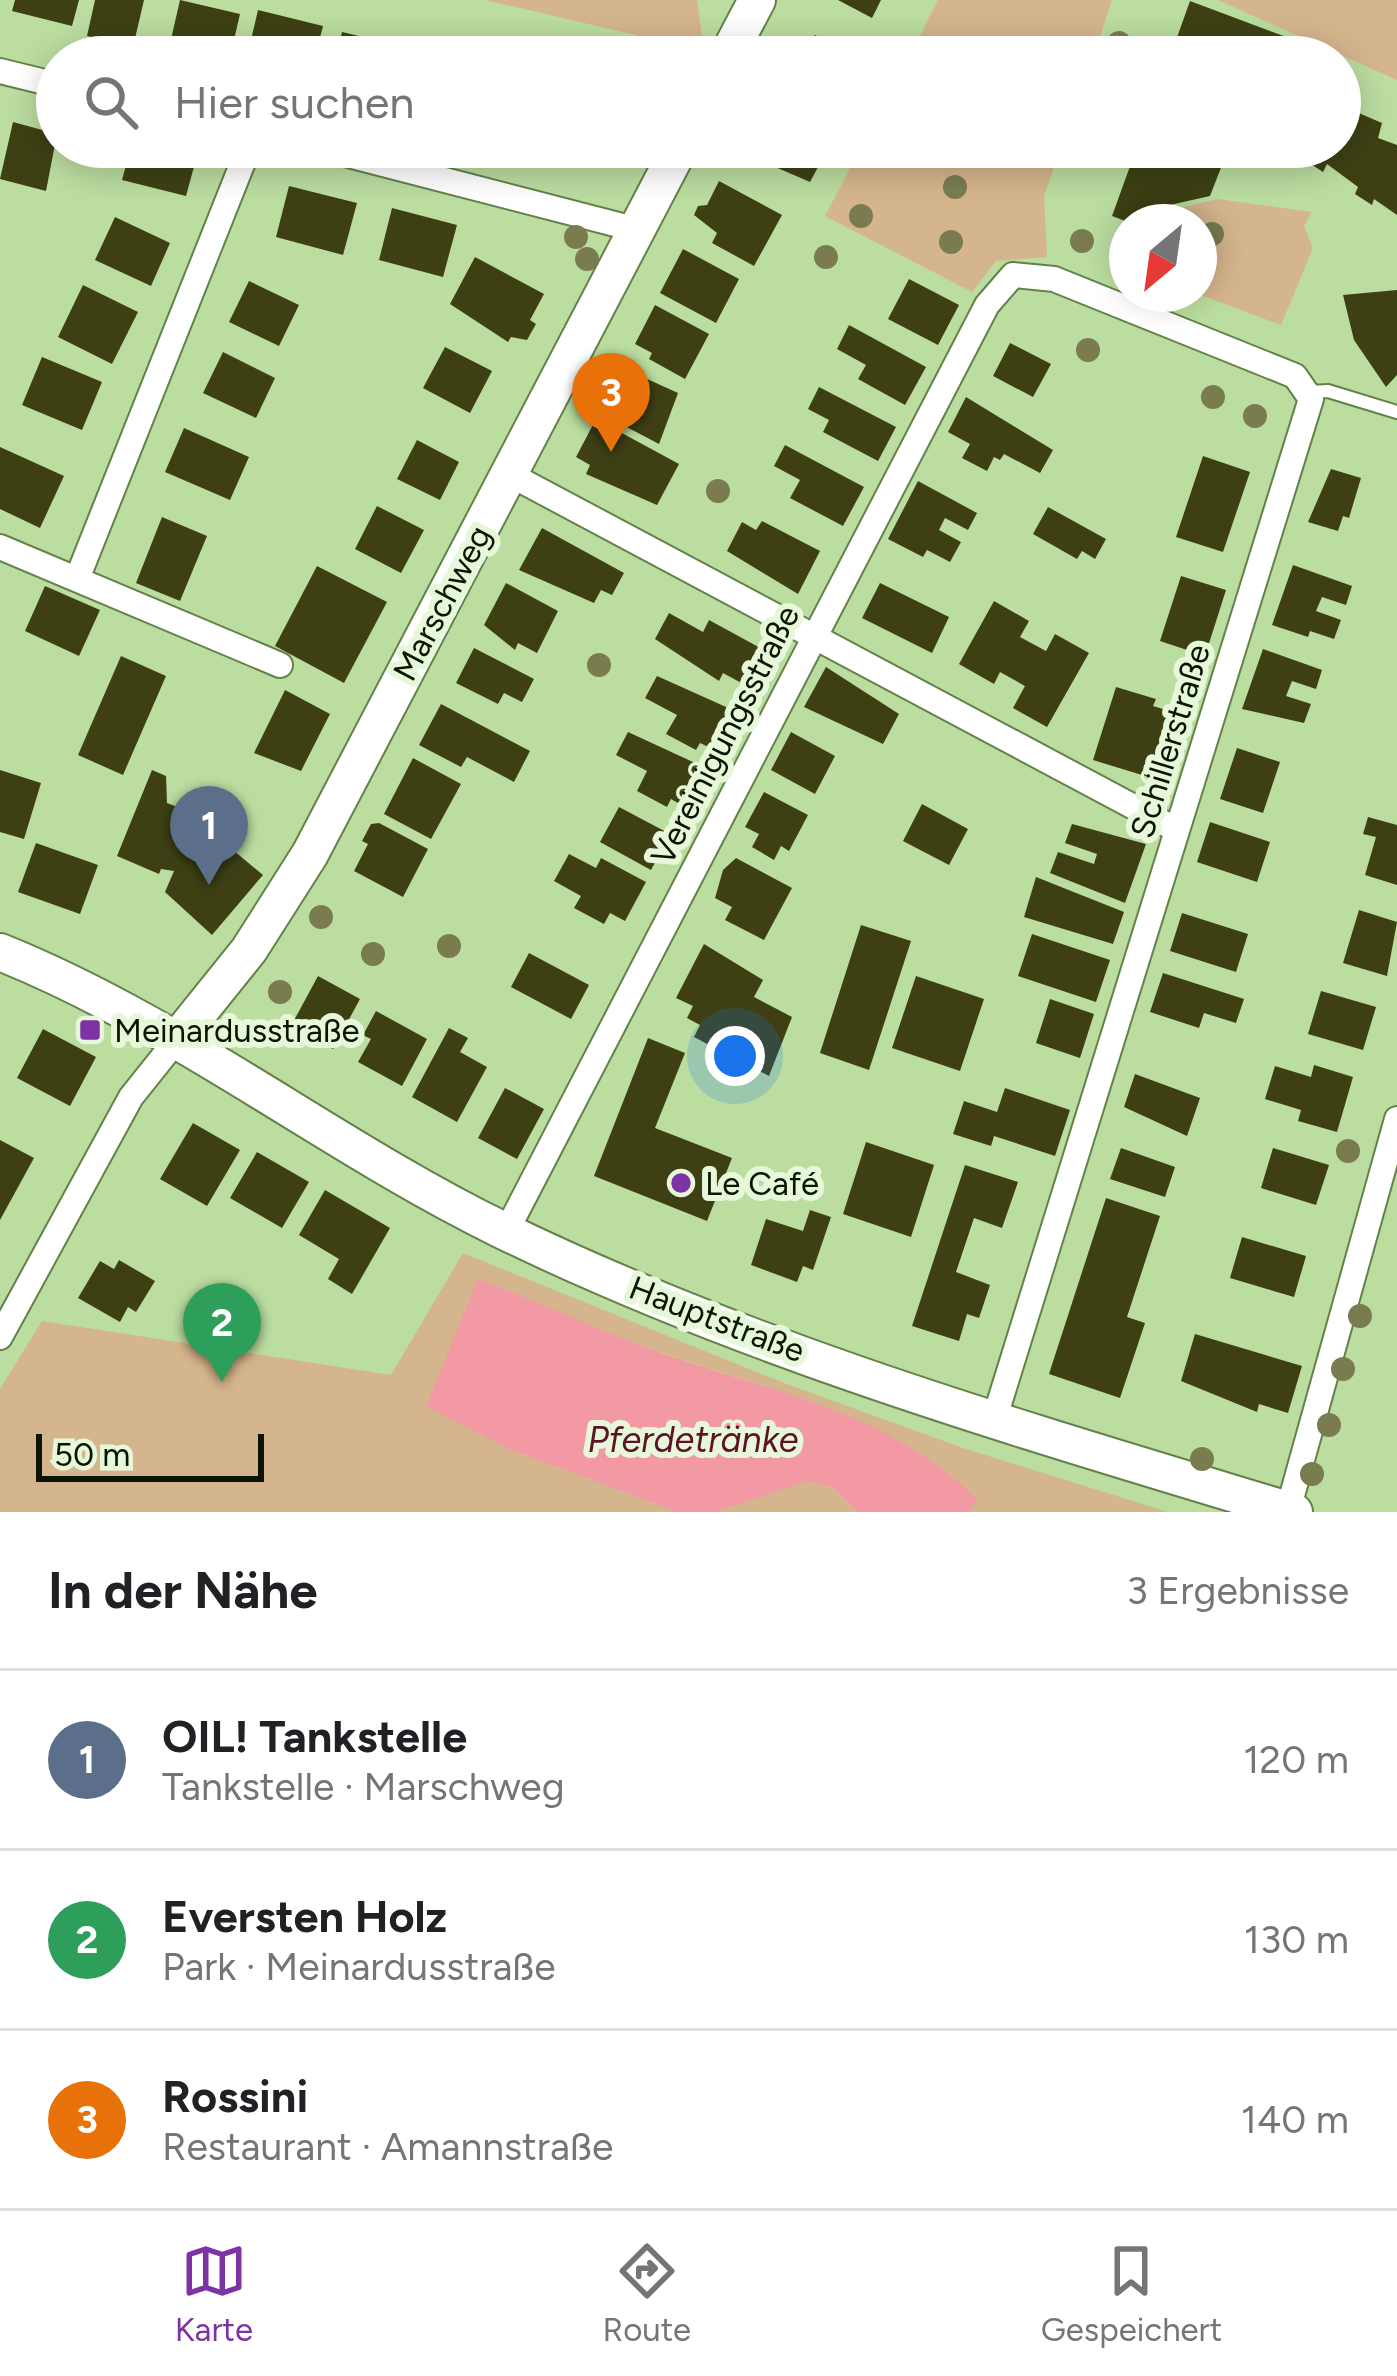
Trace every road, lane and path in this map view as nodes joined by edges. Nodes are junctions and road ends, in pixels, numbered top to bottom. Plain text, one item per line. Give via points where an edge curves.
1 (757, 0) edge
2 (738, 36) edge
3 (0, 71) edge
4 (36, 80) edge
5 (241, 168) edge
6 (398, 168) edge
7 (669, 168) edge
8 (638, 230) junction
9 (1310, 392) junction
10 (1397, 412) edge
11 (511, 475) junction
12 (0, 547) edge
13 (77, 578) junction
14 (813, 636) junction
15 (280, 665) dead end
16 (1177, 830) junction
17 (0, 952) edge
18 (175, 1042) junction
19 (1397, 1119) edge
20 (506, 1232) junction
21 (0, 1337) edge
22 (994, 1420) junction
23 (1291, 1511) edge

1 - 2 street
3 - 4 street
5 - 13 street
6 - 8 street
7 - 8 street, Marschweg
8 - 11 street, Marschweg
9 - 10 lane
9 - 14 street, Vereinigungsstraße via 1295,376 1054,279 1012,275 987,305
9 - 16 street, Schillerstraße
11 - 14 street
11 - 18 street, Marschweg via 310,854 249,950
12 - 13 street
13 - 15 street
14 - 16 street
14 - 20 street, Vereinigungsstraße
16 - 22 street, Schillerstraße
17 - 18 street, Hauptstraße
18 - 20 street, Hauptstraße
18 - 21 street via 121,1114
19 - 23 street
20 - 22 street, Hauptstraße via 776,1343
22 - 23 street, Hauptstraße

